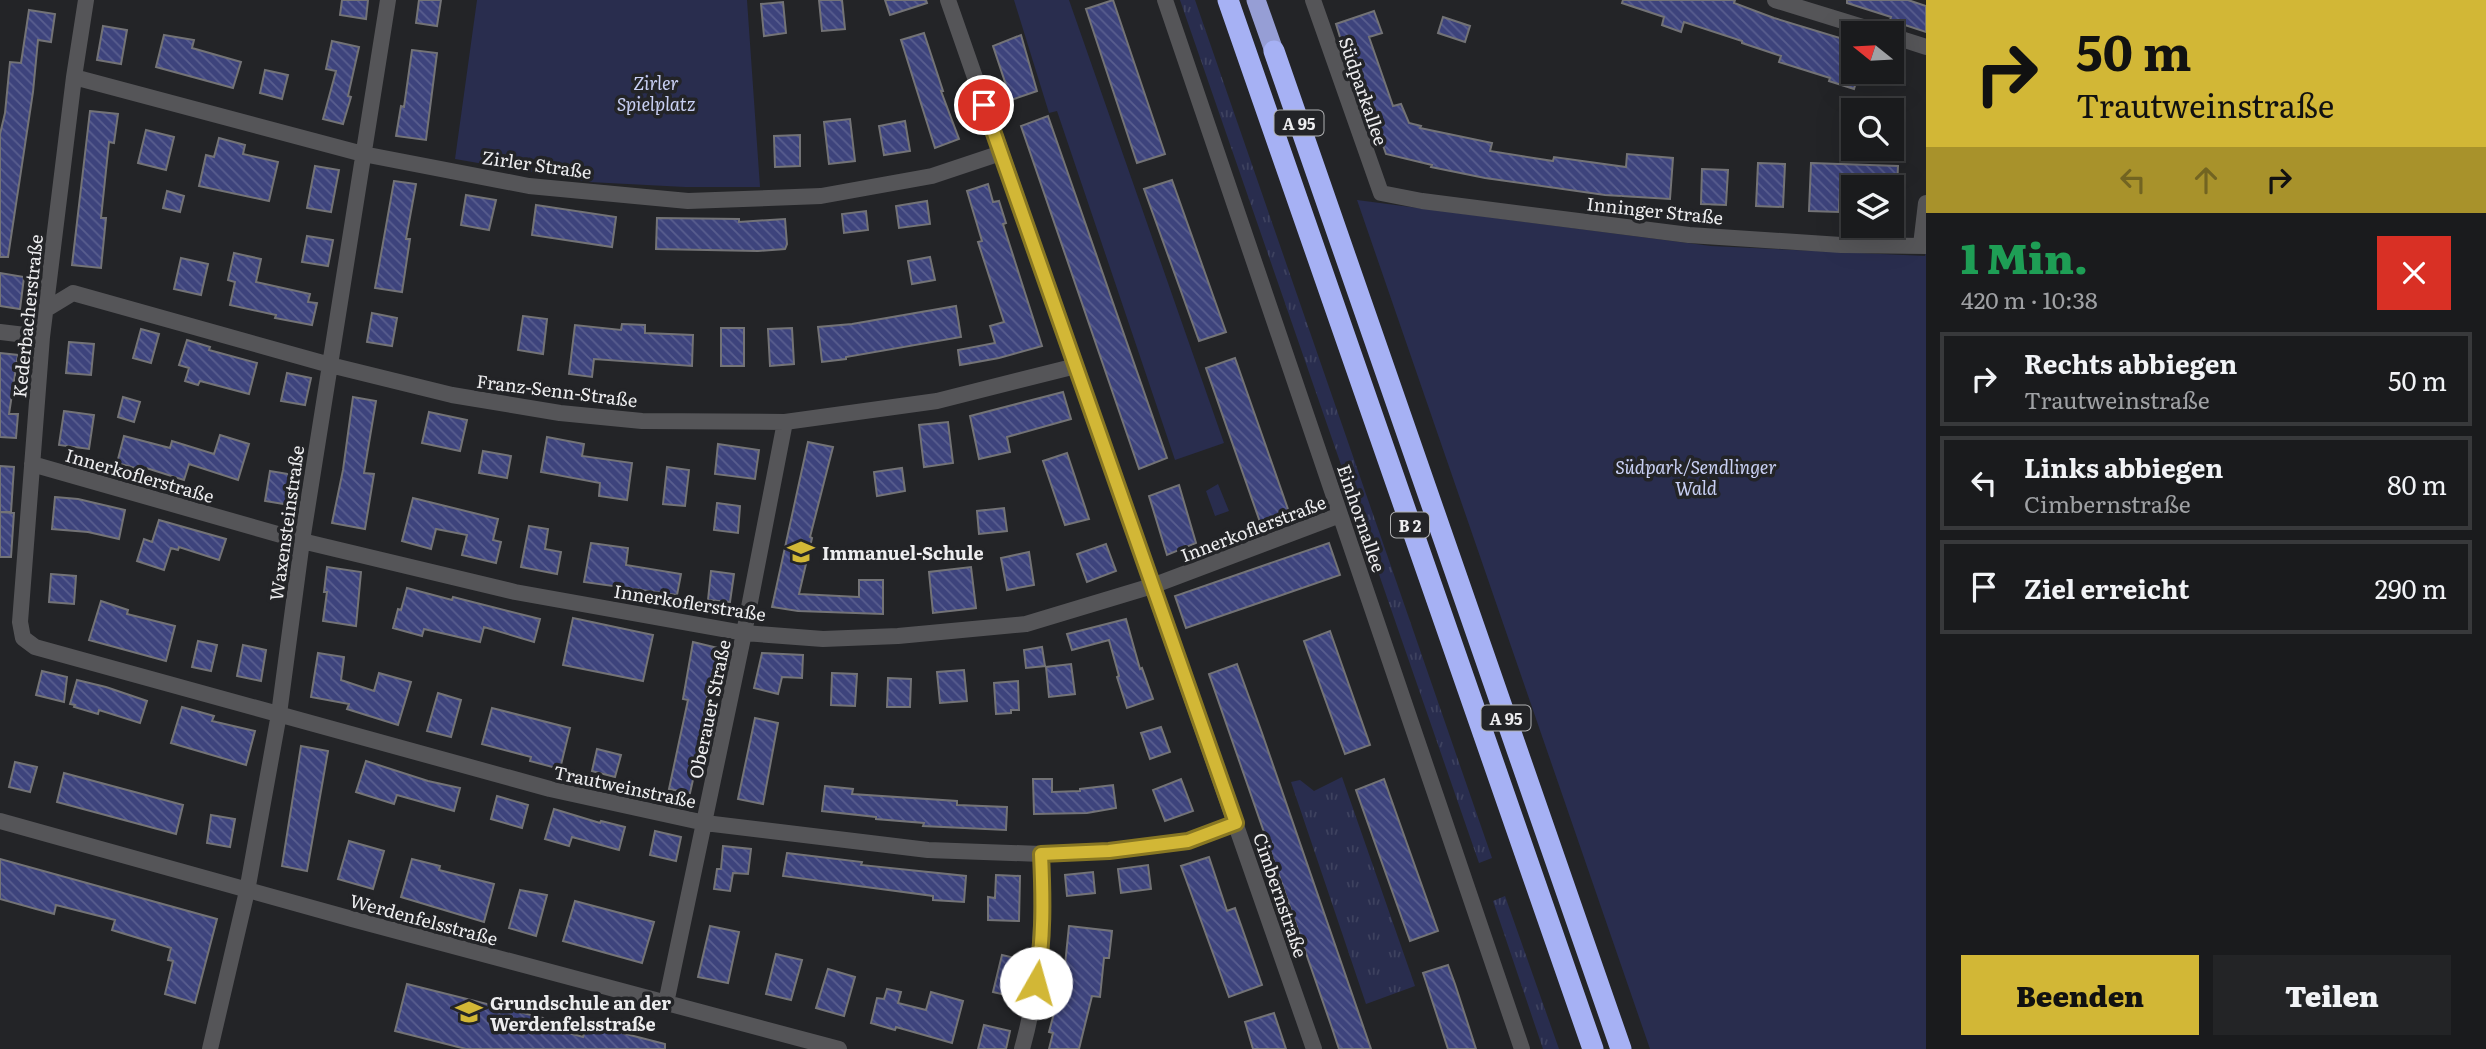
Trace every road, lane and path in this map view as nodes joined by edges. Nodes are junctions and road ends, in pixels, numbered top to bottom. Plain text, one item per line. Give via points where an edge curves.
1 (86, 0) edge
2 (388, 0) edge
3 (948, 0) edge
4 (1165, 0) edge
5 (1228, 0) edge
6 (1256, 0) edge
7 (1313, 0) edge
8 (1775, 0) edge
9 (1843, 21) edge
10 (1904, 40) edge
11 (1926, 47) edge
12 (1274, 51) joint
13 (74, 77) junction
14 (1000, 153) junction
15 (363, 154) junction
16 (1381, 193) joint
17 (1926, 203) edge
18 (1924, 246) edge
19 (45, 310) junction
20 (0, 332) edge
21 (42, 337) junction
22 (330, 365) junction
23 (1076, 366) junction
24 (785, 422) junction
25 (32, 464) junction
26 (1340, 515) junction
27 (302, 541) junction
28 (1152, 586) junction
29 (744, 633) junction
30 (23, 638) joint
31 (279, 714) junction
32 (0, 821) edge
33 (705, 823) junction
34 (1236, 823) junction
35 (1041, 854) junction
36 (247, 891) junction
37 (666, 1003) junction
38 (210, 1049) edge
39 (839, 1049) edge
40 (1022, 1049) edge
41 (1314, 1049) edge
42 (1522, 1049) edge
43 (1592, 1049) edge
44 (1621, 1049) edge

1 - 13 street, Kederbacherstraße
2 - 15 street, Waxensteinstraße
3 - 14 street, Cimbernstraße
4 - 26 street, Einhornallee
5 - 43 highway, B 2
6 - 12 highway
7 - 16 street, Südparkallee
8 - 9 street
10 - 11 street
12 - 44 highway, A 95
13 - 15 street, Zirler Straße
13 - 19 street, Kederbacherstraße
14 - 15 street, Zirler Straße via 932,176 821,196 688,201 529,186
14 - 23 street, Cimbernstraße
15 - 22 street, Waxensteinstraße
16 - 18 street, Inninger Straße via 1689,235
17 - 18 street
19 - 21 street, Kederbacherstraße
19 - 22 street, Franz-Senn-Straße via 74,293
20 - 21 street
21 - 25 street, Kederbacherstraße
22 - 24 street, Franz-Senn-Straße via 452,395 559,413 642,421
22 - 27 street, Waxensteinstraße
23 - 24 street, Franz-Senn-Straße via 937,401
23 - 28 street, Cimbernstraße
24 - 29 street, Oberauer Straße
25 - 27 street, Innerkoflerstraße
25 - 30 street, Kederbacherstraße via 20,622
26 - 28 street, Innerkoflerstraße
26 - 42 street, Einhornallee
27 - 29 street, Innerkoflerstraße via 515,592
27 - 31 street, Waxensteinstraße
28 - 29 street, Innerkoflerstraße via 1026,624 823,639
28 - 34 street, Cimbernstraße
29 - 33 street, Oberauer Straße
30 - 31 street, Trautweinstraße via 35,647
31 - 33 street, Trautweinstraße via 550,789
31 - 36 street, Waxensteinstraße
32 - 36 street, Werdenfelsstraße
33 - 35 street, Trautweinstraße via 928,850
33 - 37 street, Oberauer Straße
34 - 35 street, Trautweinstraße via 1188,841
34 - 41 street, Cimbernstraße
35 - 40 street via 1040,962
36 - 37 street, Werdenfelsstraße
36 - 38 street, Waxensteinstraße
37 - 39 street, Werdenfelsstraße

